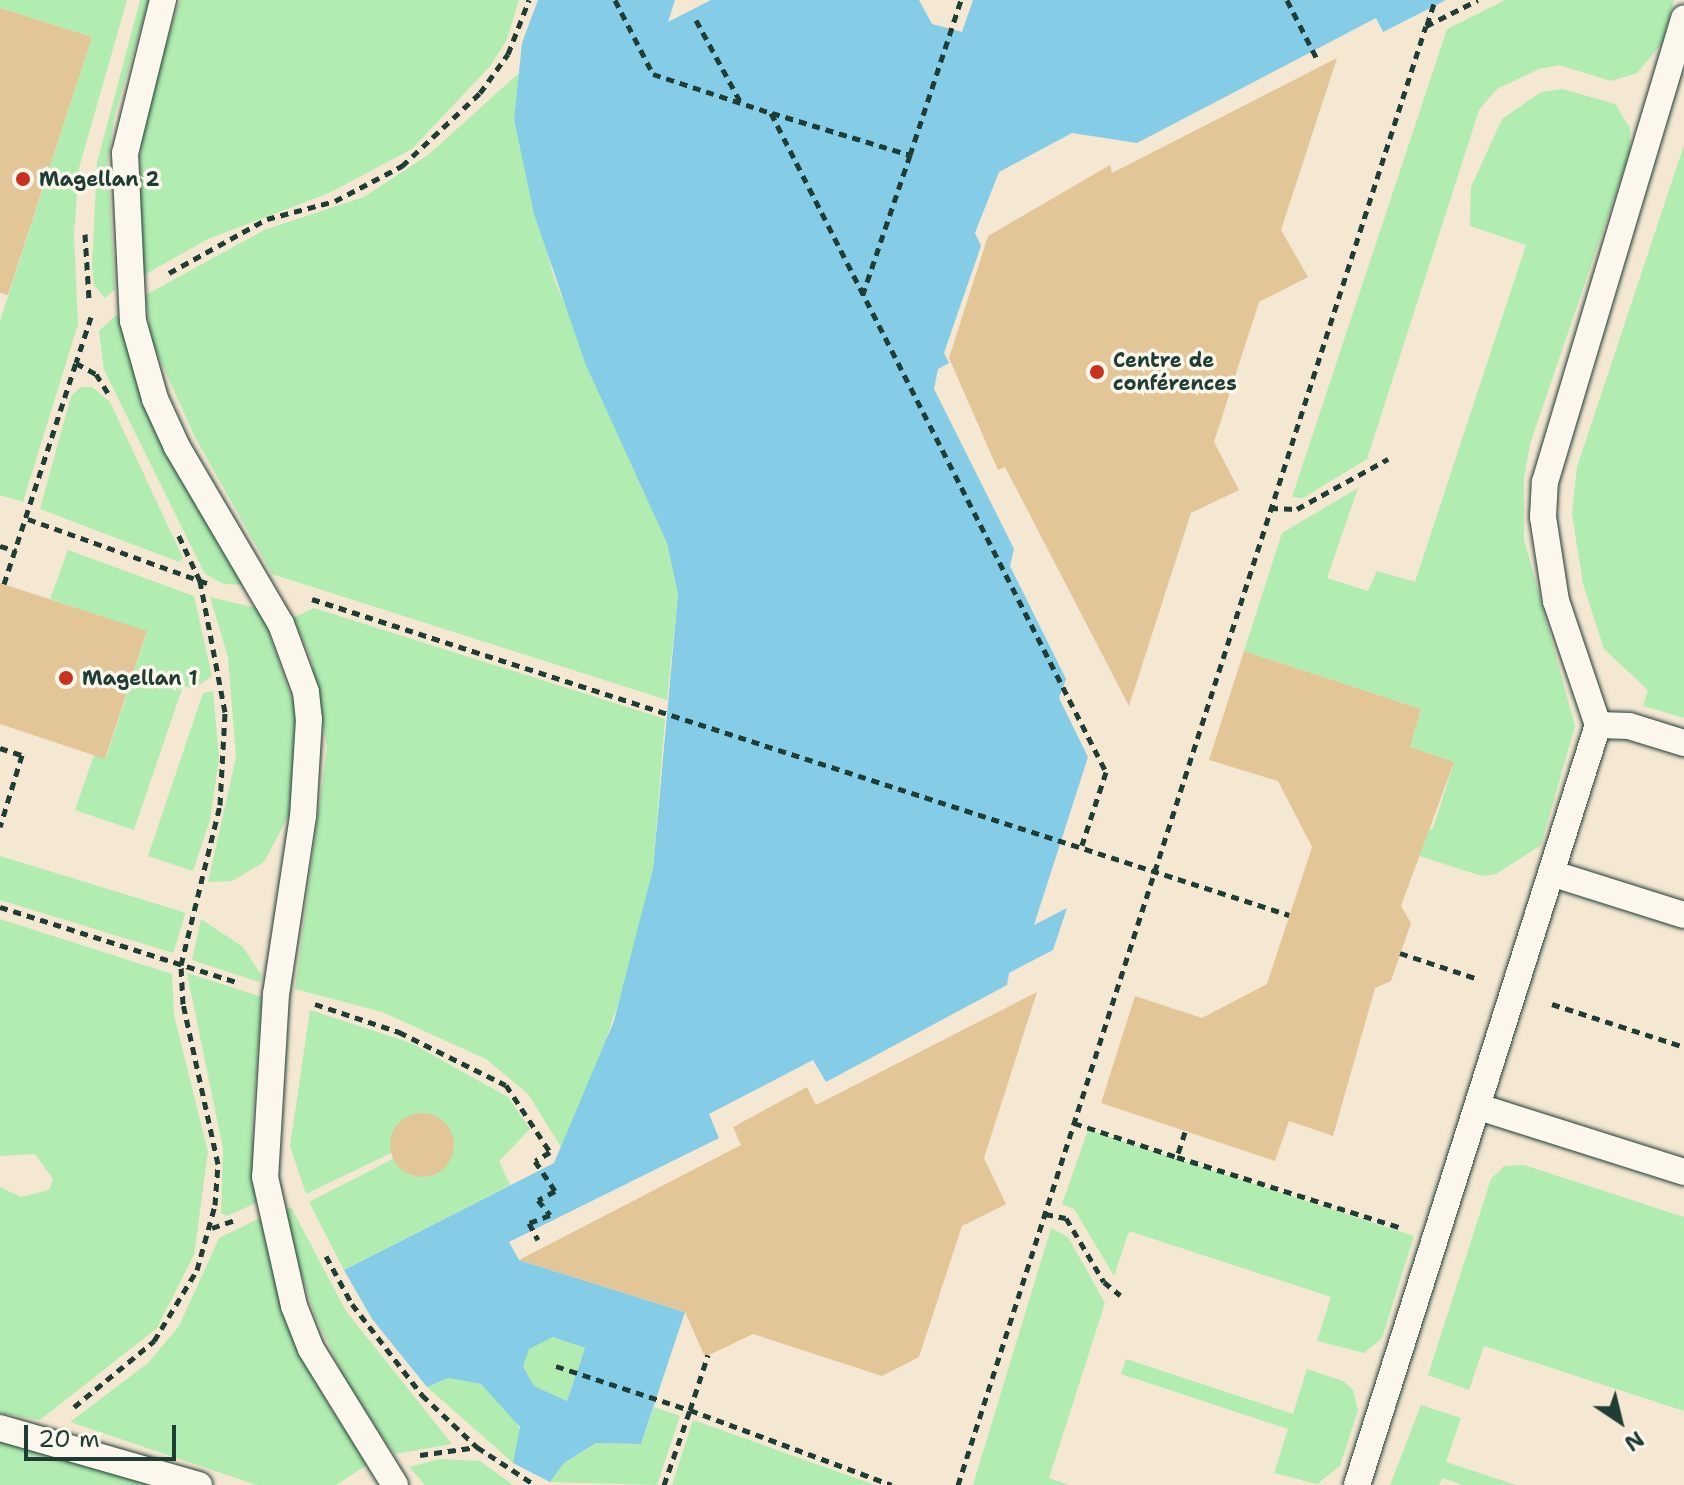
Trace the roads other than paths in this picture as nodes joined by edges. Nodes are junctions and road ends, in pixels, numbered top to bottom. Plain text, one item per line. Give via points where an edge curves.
1 (163, 0) edge
2 (1684, 18) edge
3 (1598, 725) junction
4 (1684, 743) edge
5 (1554, 874) junction
6 (1684, 915) edge
7 (1479, 1107) junction
8 (1684, 1172) edge
9 (0, 1428) edge
10 (199, 1485) edge
11 (395, 1485) edge
12 (1357, 1485) edge

1 - 11 lane via 125,153 129,297 155,399 265,592 295,658 309,719 269,1070 264,1146 270,1206 294,1306 311,1349
2 - 3 lane via 1545,482 1543,517 1556,601
3 - 4 lane via 1629,726
3 - 5 lane
5 - 6 lane
5 - 7 lane
7 - 8 lane
7 - 12 lane
9 - 10 lane

